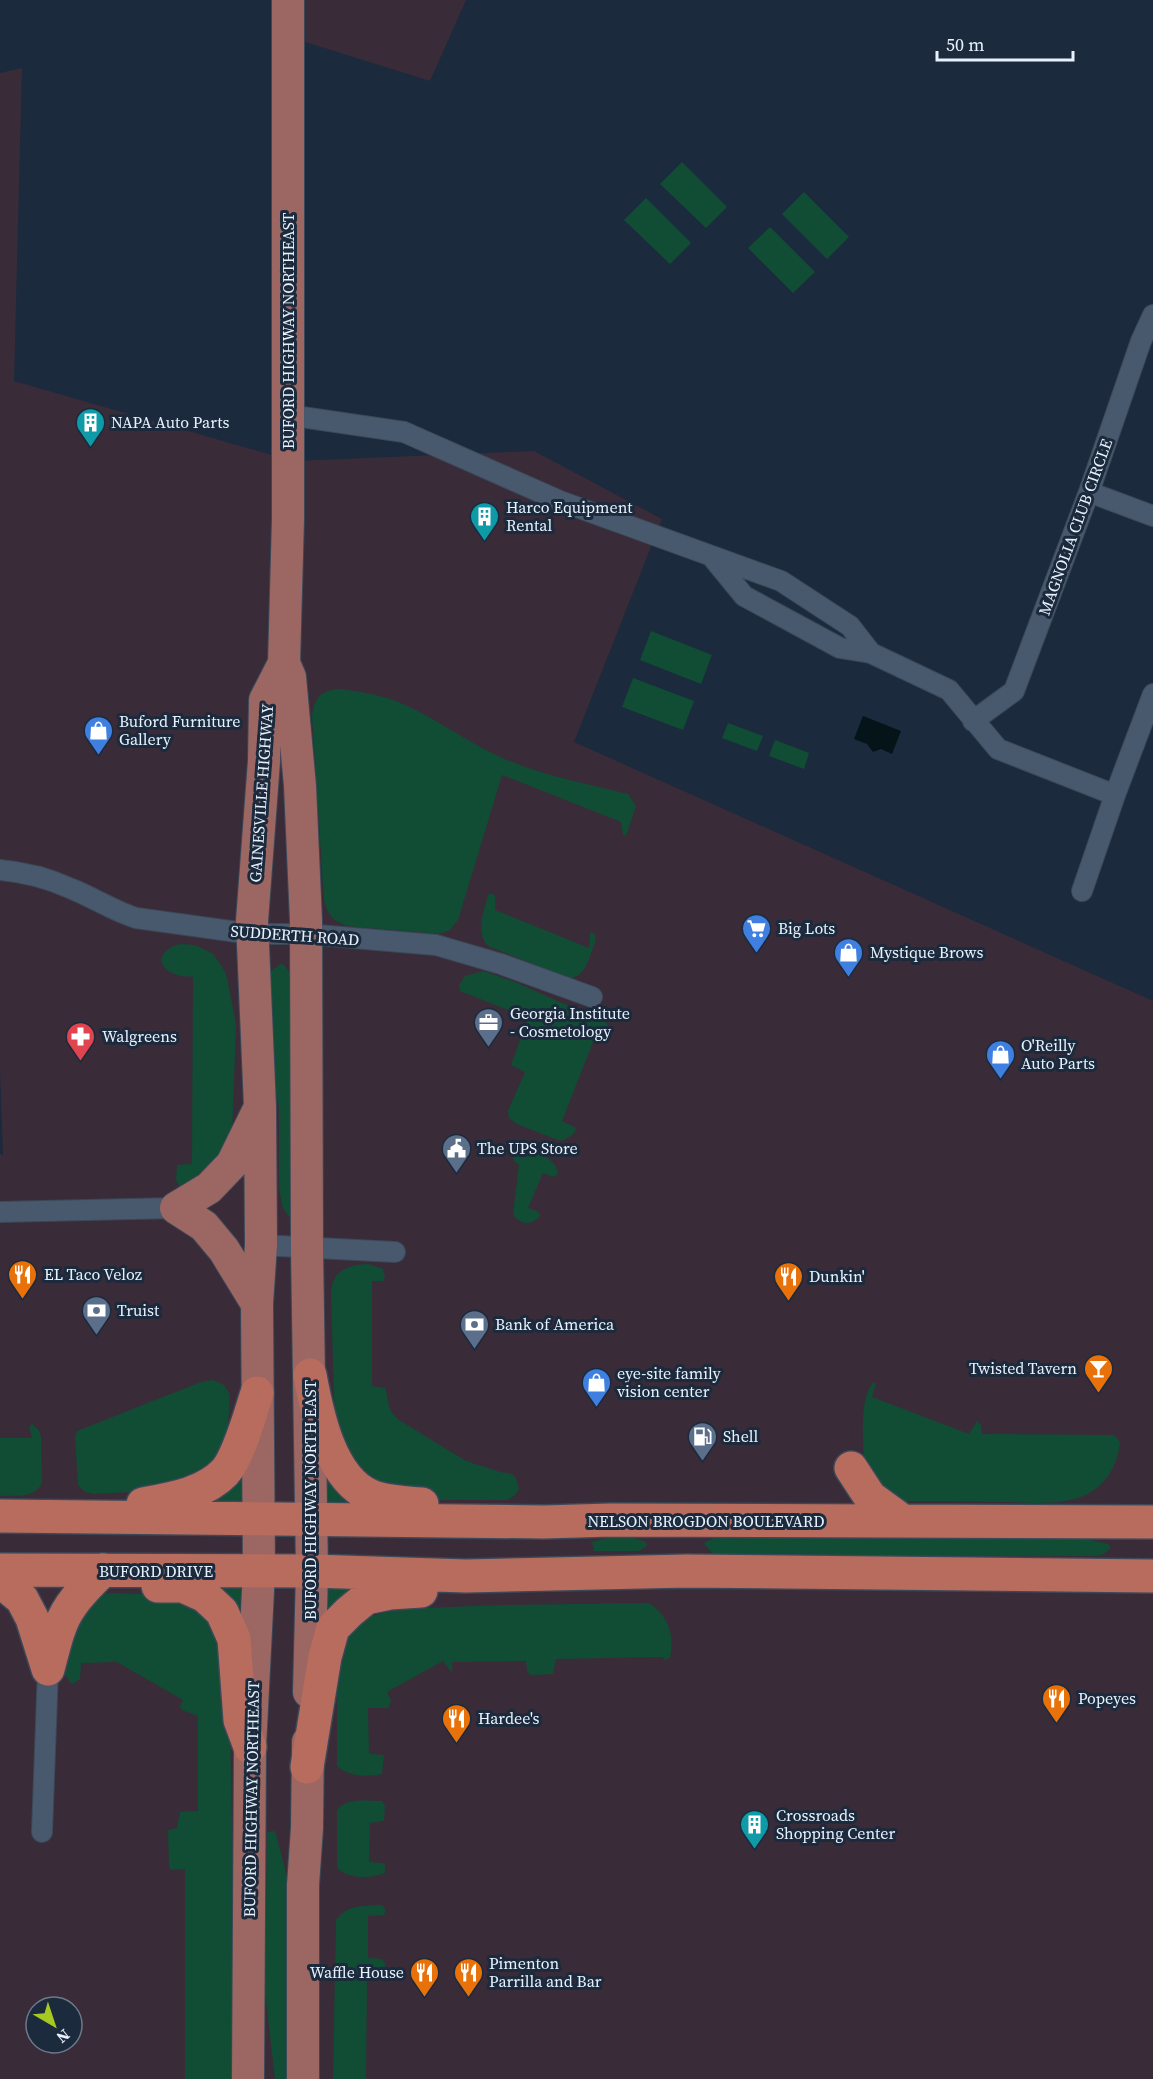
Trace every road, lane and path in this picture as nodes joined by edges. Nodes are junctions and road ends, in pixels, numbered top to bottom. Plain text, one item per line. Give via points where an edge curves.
1 (288, 0) edge
2 (1153, 315) edge
3 (288, 415) junction
4 (1089, 492) junction
5 (1153, 516) edge
6 (712, 557) junction
7 (805, 596) junction
8 (790, 620) junction
9 (871, 653) junction
10 (284, 663) junction
11 (1153, 694) edge
12 (973, 721) junction
13 (1115, 795) junction
14 (0, 870) edge
15 (1082, 891) dead end
16 (306, 928) junction
17 (252, 934) junction
18 (592, 997) dead end
19 (260, 1107) junction
20 (176, 1208) junction
21 (0, 1212) edge
22 (261, 1245) junction
23 (307, 1249) junction
24 (395, 1252) dead end
25 (257, 1304) junction
26 (310, 1375) junction
27 (257, 1393) junction
28 (0, 1516) edge
29 (62, 1516) junction
30 (259, 1519) junction
31 (312, 1520) junction
32 (812, 1521) junction
33 (903, 1521) junction
34 (544, 1522) junction
35 (1153, 1522) edge
36 (259, 1571) junction
37 (312, 1571) junction
38 (466, 1576) junction
39 (1153, 1576) edge
40 (95, 1578) junction
41 (2, 1580) edge
42 (48, 1669) junction
43 (250, 1748) junction
44 (307, 1767) junction
45 (42, 1832) dead end
46 (248, 2079) edge
47 (303, 2079) edge

1 - 3 main road, BUFORD HIGHWAY NORTHEAST
2 - 4 street, MAGNOLIA CLUB CIRCLE
3 - 6 street via 405,432 560,501
3 - 10 main road, BUFORD HIGHWAY NORTHEAST
4 - 5 street
4 - 12 street, MAGNOLIA CLUB CIRCLE via 1014,690
6 - 7 street via 781,580
6 - 8 street via 744,596
7 - 8 street
7 - 9 street via 850,626
8 - 9 street via 840,648
9 - 12 street via 949,690
10 - 16 main road, GAINESVILLE HIGHWAY via 290,677 300,786
10 - 17 main road, GAINESVILLE HIGHWAY via 265,700
11 - 13 street
12 - 13 street via 998,749
13 - 15 street
14 - 17 street, SUDDERTH ROAD via 18,871 71,888 136,918
16 - 17 street, SUDDERTH ROAD
16 - 18 street, SUDDERTH ROAD via 436,945
16 - 23 main road, BUFORD HIGHWAY NORTH EAST
17 - 19 main road
19 - 20 main road via 232,1164 209,1188
19 - 22 main road
20 - 21 street
20 - 25 main road via 204,1226 224,1250
22 - 23 street
22 - 25 main road
23 - 24 street
23 - 26 main road, BUFORD HIGHWAY NORTH EAST
25 - 27 main road
26 - 31 main road, BUFORD HIGHWAY NORTH EAST
26 - 34 highway via 317,1413 341,1472 370,1495 404,1503 496,1503 528,1508
27 - 29 highway via 234,1457 213,1481 190,1494
27 - 30 main road
28 - 29 highway
29 - 30 highway
30 - 31 highway, NELSON BROGDON BOULEVARD
30 - 36 main road, BUFORD HIGHWAY NORTHEAST
31 - 34 highway, NELSON BROGDON BOULEVARD
31 - 37 main road, BUFORD HIGHWAY NORTH EAST
32 - 33 highway, NELSON BROGDON BOULEVARD
32 - 33 highway via 841,1497 851,1468 870,1497
32 - 34 highway, NELSON BROGDON BOULEVARD
33 - 35 highway, NELSON BROGDON BOULEVARD
36 - 37 highway, BUFORD DRIVE
36 - 40 highway, BUFORD DRIVE
36 - 43 main road, BUFORD HIGHWAY NORTHEAST
37 - 38 highway
37 - 44 main road, BUFORD HIGHWAY NORTH EAST
38 - 39 highway via 687,1571
38 - 44 highway via 426,1590 366,1598 333,1628
40 - 41 highway
40 - 42 highway via 71,1605 60,1626
40 - 43 highway via 183,1586 205,1596 218,1608 234,1639 240,1720
41 - 42 highway via 22,1599 32,1618
42 - 45 street
43 - 46 main road, BUFORD HIGHWAY NORTHEAST
44 - 47 main road, BUFORD HIGHWAY NORTH EAST

